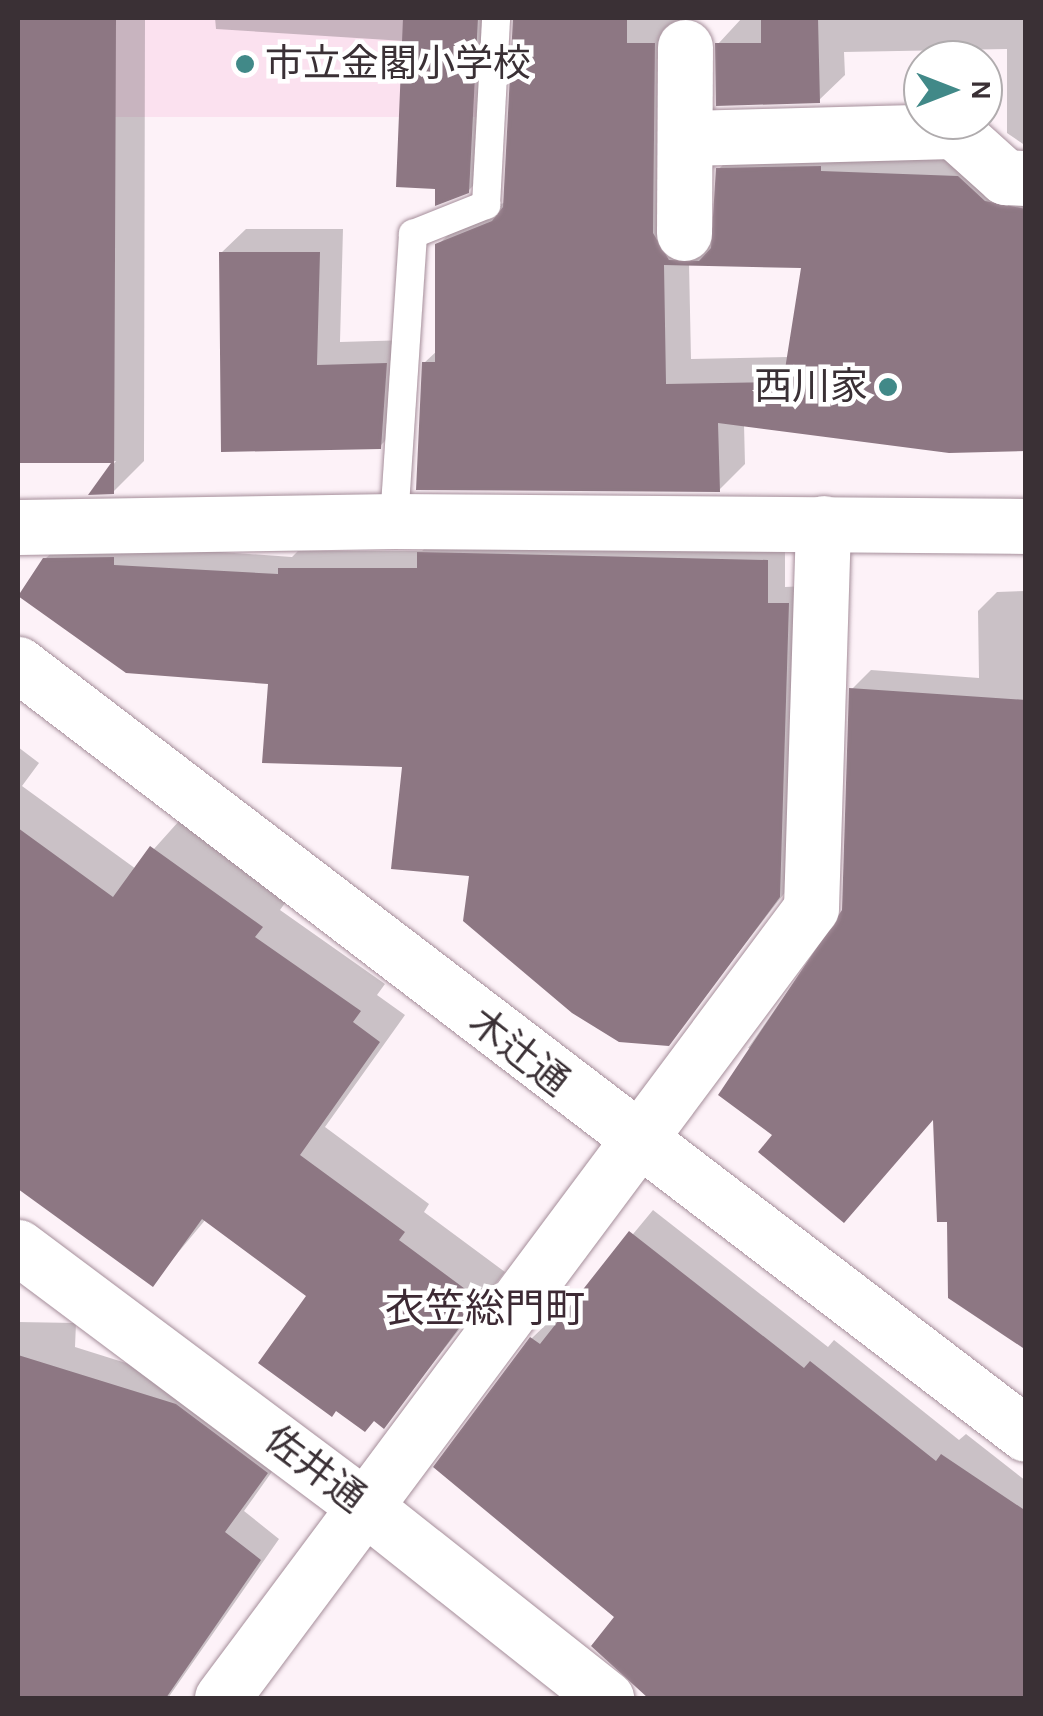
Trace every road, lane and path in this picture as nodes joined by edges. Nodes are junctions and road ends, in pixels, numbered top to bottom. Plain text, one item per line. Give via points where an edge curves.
1 (496, 18) edge
2 (685, 47) dead end
3 (686, 138) junction
4 (1026, 178) edge
5 (684, 233) dead end
6 (394, 521) junction
7 (823, 523) junction
8 (1026, 526) edge
9 (18, 527) edge
10 (18, 664) edge
11 (638, 1144) junction
12 (18, 1247) edge
13 (1026, 1434) edge
14 (365, 1507) junction
15 (222, 1698) edge
16 (606, 1698) edge

1 - 6 lane via 486,204 413,234
2 - 3 street
3 - 4 street via 954,131 1005,177
3 - 5 street
6 - 7 street
6 - 9 street
7 - 8 street
7 - 11 street via 811,908
10 - 11 street, 木辻通
11 - 13 street, 木辻通
11 - 14 street
12 - 14 street, 佐井通
14 - 15 street
14 - 16 street, 佐井通

